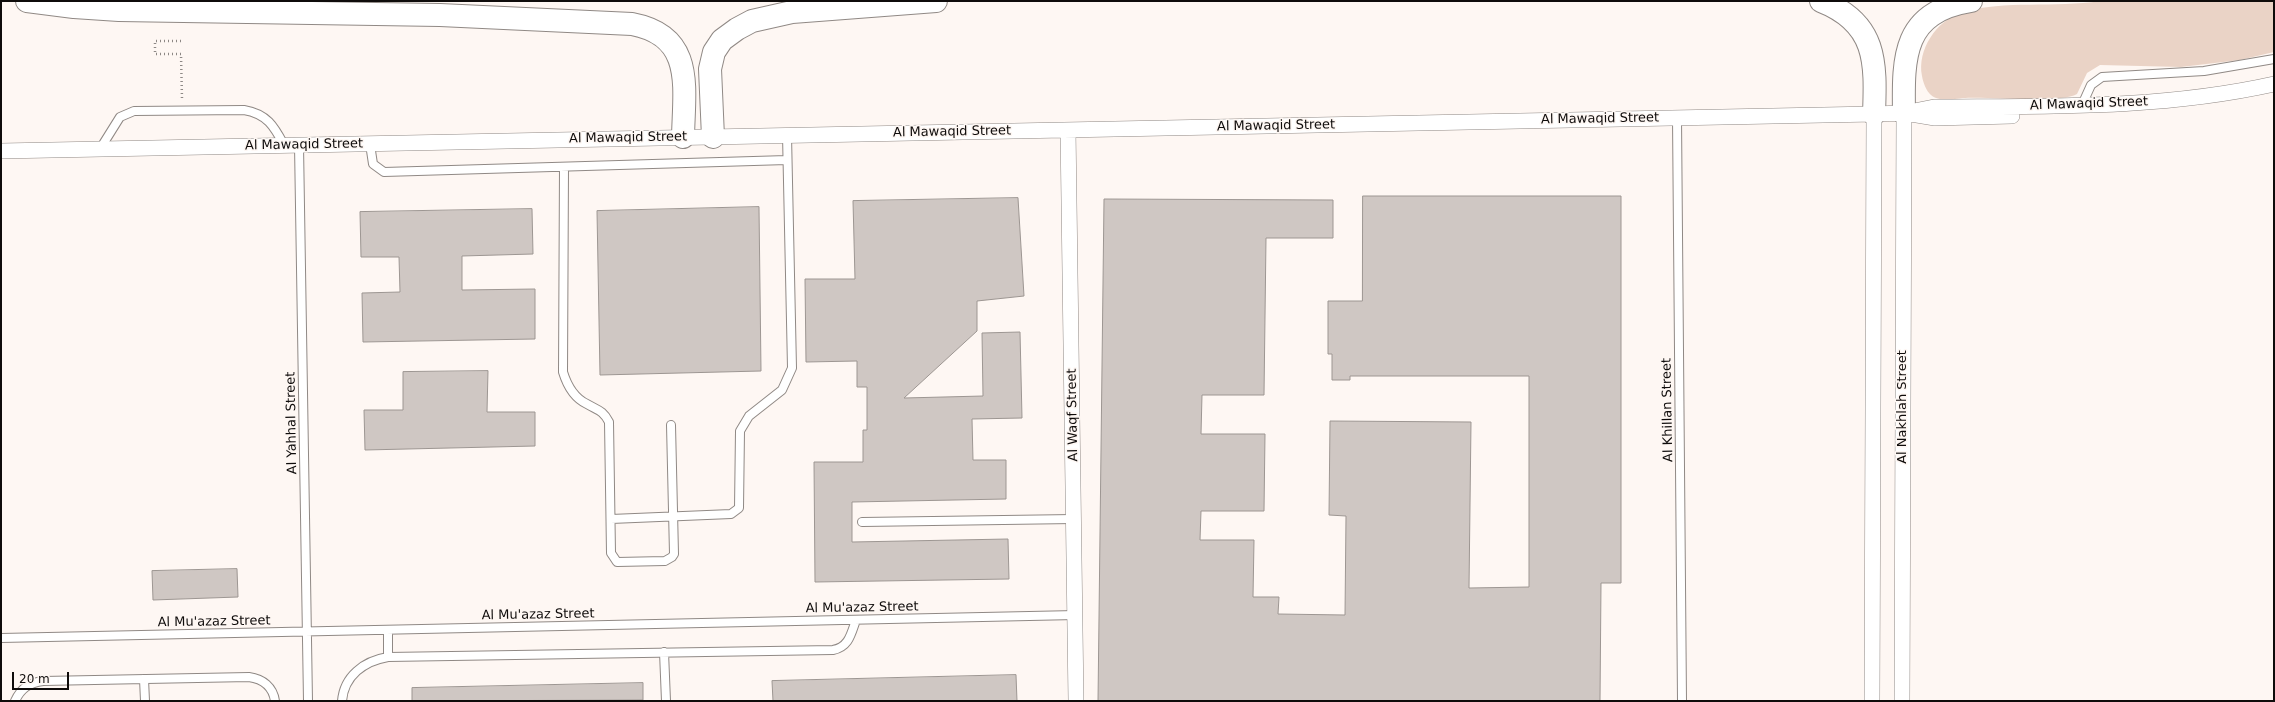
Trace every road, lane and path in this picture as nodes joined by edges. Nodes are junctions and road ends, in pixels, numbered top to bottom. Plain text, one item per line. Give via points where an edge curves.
1 (27, 1) edge
2 (936, 1) edge
3 (1821, 1) edge
4 (1971, 1) edge
5 (181, 41) dead end
6 (2274, 59) edge
7 (2274, 84) edge
8 (2274, 95) edge
9 (2082, 105) junction
10 (182, 111) junction
11 (1904, 113) junction
12 (1874, 114) junction
13 (1677, 118) junction
14 (1068, 130) junction
15 (787, 135) junction
16 (683, 137) junction
17 (713, 137) junction
18 (370, 144) junction
19 (292, 145) junction
20 (100, 150) junction
21 (1, 151) edge
22 (787, 160) junction
23 (564, 167) junction
24 (671, 425) dead end
25 (674, 517) junction
26 (611, 519) junction
27 (1074, 519) junction
28 (862, 522) dead end
29 (1076, 615) junction
30 (856, 620) junction
31 (388, 630) junction
32 (307, 632) junction
33 (1, 638) edge
34 (664, 652) junction
35 (388, 657) junction
36 (144, 679) junction
37 (15, 701) edge
38 (145, 701) edge
39 (275, 701) edge
40 (308, 701) edge
41 (342, 701) edge
42 (666, 701) edge
43 (1076, 701) edge
44 (1682, 701) edge
45 (1872, 701) edge
46 (1902, 701) edge

1 - 16 highway via 119,10 440,15 632,24 649,28 662,35 675,48 682,63
2 - 17 highway via 792,12 752,21 737,29 722,40 714,52 710,69
3 - 12 highway via 1853,20 1866,38 1874,59
4 - 11 highway via 1938,11 1924,22 1912,37 1905,54 1903,70
5 - 10 path via 155,41 155,54 181,54
6 - 9 lane via 2204,71 2102,77 2091,85
7 - 9 street, Al Mawaqid Street via 2176,100
8 - 11 street, Al Mawaqid Street via 2212,105 2115,114 1935,118
9 - 11 street, Al Mawaqid Street via 1934,107
10 - 19 lane via 256,112 266,117
10 - 20 lane via 126,113 115,123
11 - 12 street, Al Mawaqid Street
11 - 46 street, Al Nakhlah Street
12 - 13 street, Al Mawaqid Street
12 - 45 street
13 - 14 street, Al Mawaqid Street
13 - 44 lane, Al Khillan Street
14 - 15 street, Al Mawaqid Street
14 - 27 street, Al Waqf Street
15 - 17 street, Al Mawaqid Street
15 - 22 lane
16 - 17 street, Al Mawaqid Street
16 - 18 street, Al Mawaqid Street
18 - 19 street, Al Mawaqid Street
18 - 23 lane via 372,164 384,172
19 - 20 street, Al Mawaqid Street
19 - 32 lane, Al Yahhal Street
20 - 21 street, Al Mawaqid Street
22 - 23 lane
22 - 25 lane via 792,368 788,380 774,398 749,416 740,431 740,504 737,511 731,514
23 - 26 lane via 563,372 571,390 587,404 600,410 609,422
24 - 25 lane
25 - 26 lane
25 - 26 lane via 675,550 672,557 665,561 621,563 614,560 611,553
27 - 28 lane
27 - 29 street, Al Waqf Street
29 - 30 lane, Al Mu'azaz Street
29 - 43 street, Al Waqf Street
30 - 31 lane, Al Mu'azaz Street
30 - 34 lane via 849,640 839,648
31 - 32 lane, Al Mu'azaz Street
31 - 35 lane
32 - 33 lane, Al Mu'azaz Street
32 - 40 lane, Al Yahhal Street
34 - 35 lane
34 - 42 lane
35 - 41 lane via 377,659 357,670 345,688
36 - 37 lane via 34,682 22,689
36 - 38 lane
36 - 39 lane via 256,678 269,686

